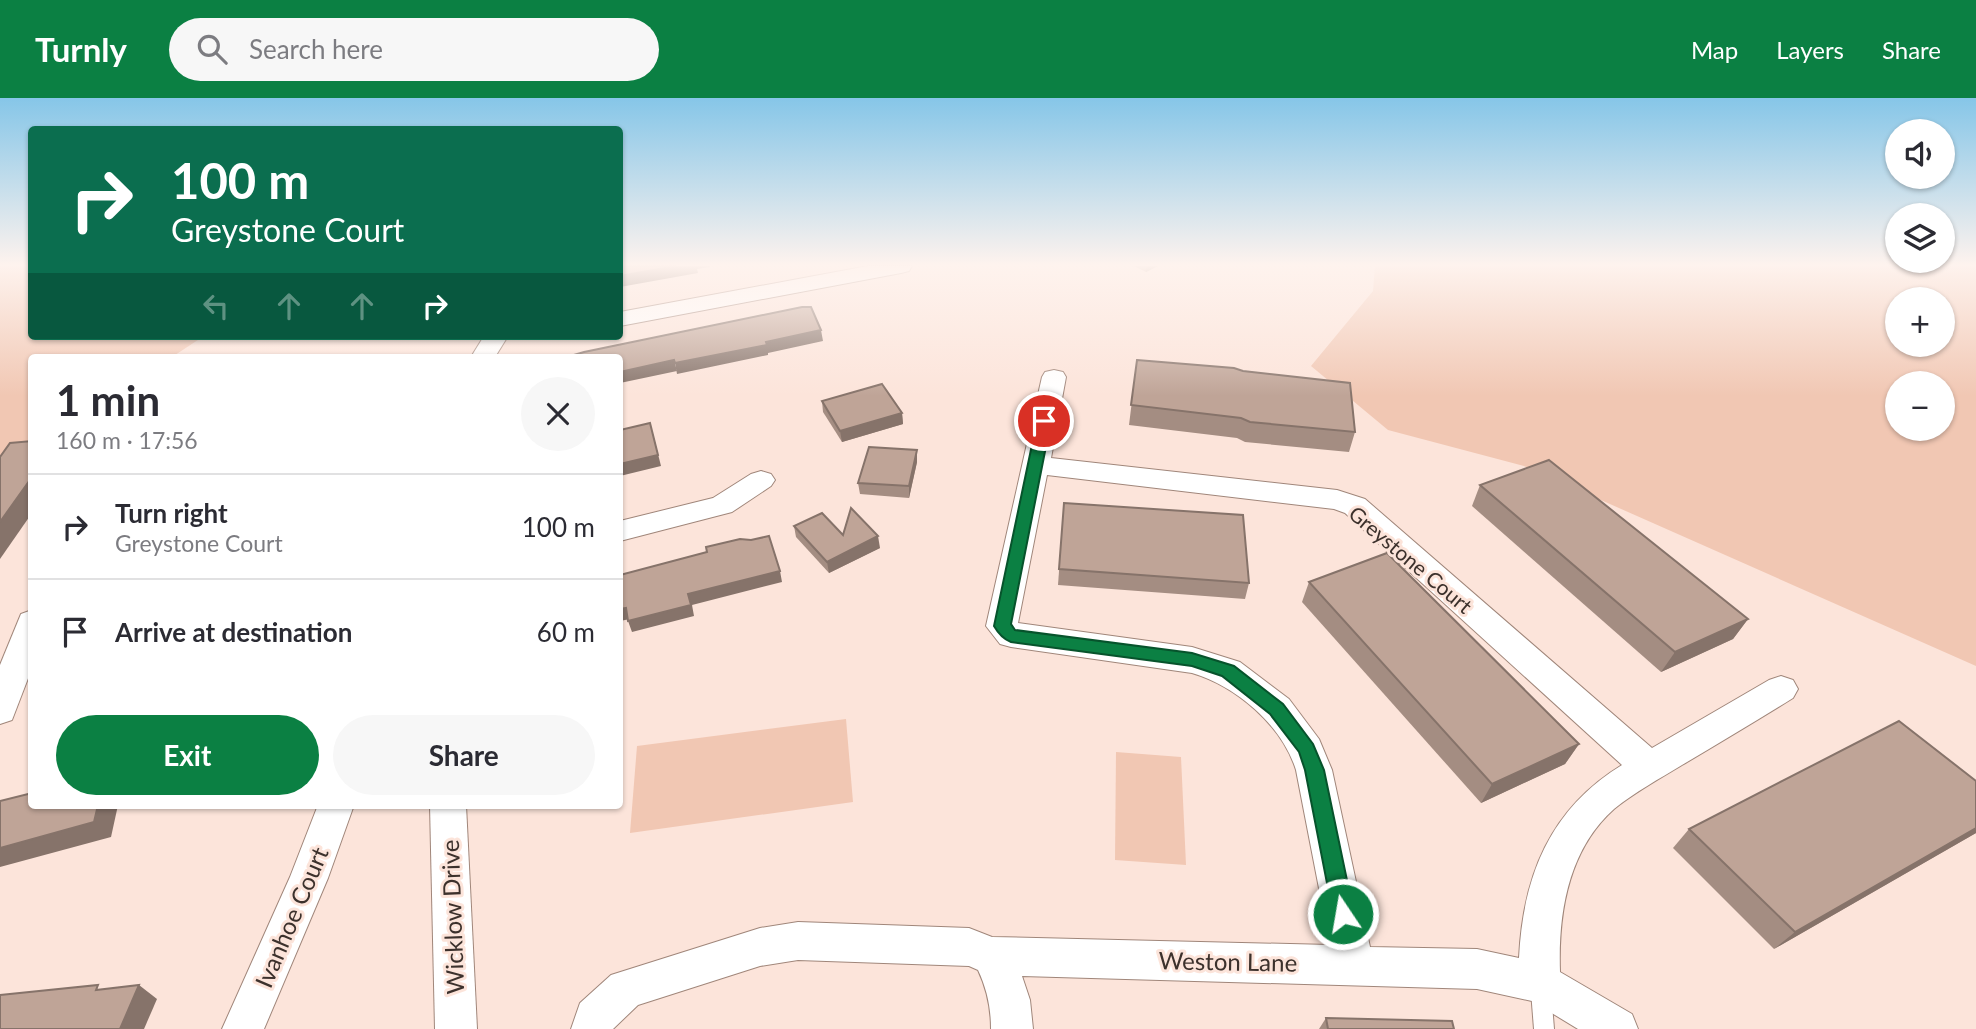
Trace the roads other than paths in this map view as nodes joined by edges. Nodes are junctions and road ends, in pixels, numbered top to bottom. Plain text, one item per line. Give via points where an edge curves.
1 (672, 309) edge
2 (623, 318) edge
3 (1054, 377) dead end
4 (1034, 465) junction
5 (761, 480) dead end
6 (623, 530) edge
7 (28, 633) edge
8 (1781, 690) dead end
9 (0, 710) edge
10 (1649, 767) junction
11 (335, 809) edge
12 (448, 809) edge
13 (992, 956) junction
14 (1354, 963) junction
15 (1540, 983) junction
16 (243, 1029) edge
17 (456, 1029) edge
18 (592, 1029) edge
19 (1012, 1029) edge
20 (1544, 1029) edge
21 (1617, 1029) edge

1 - 2 street
3 - 4 street
4 - 10 street, Greystone Court via 1337,500 1355,506
4 - 14 street via 1002,626 1011,635 1192,660 1228,671 1277,709 1307,749 1314,770
5 - 6 street via 722,505
7 - 9 street
8 - 10 street
10 - 15 street via 1584,815 1563,849 1544,897 1538,946
11 - 16 street, Ivanhoe Court
12 - 17 street, Wicklow Drive
13 - 14 street, Weston Lane
13 - 18 street, Weston Lane via 969,947 798,941 760,947 625,989 595,1017
13 - 19 street via 1007,985
14 - 15 street, Weston Lane via 1477,969
15 - 20 lane
15 - 21 street, Weston Lane

